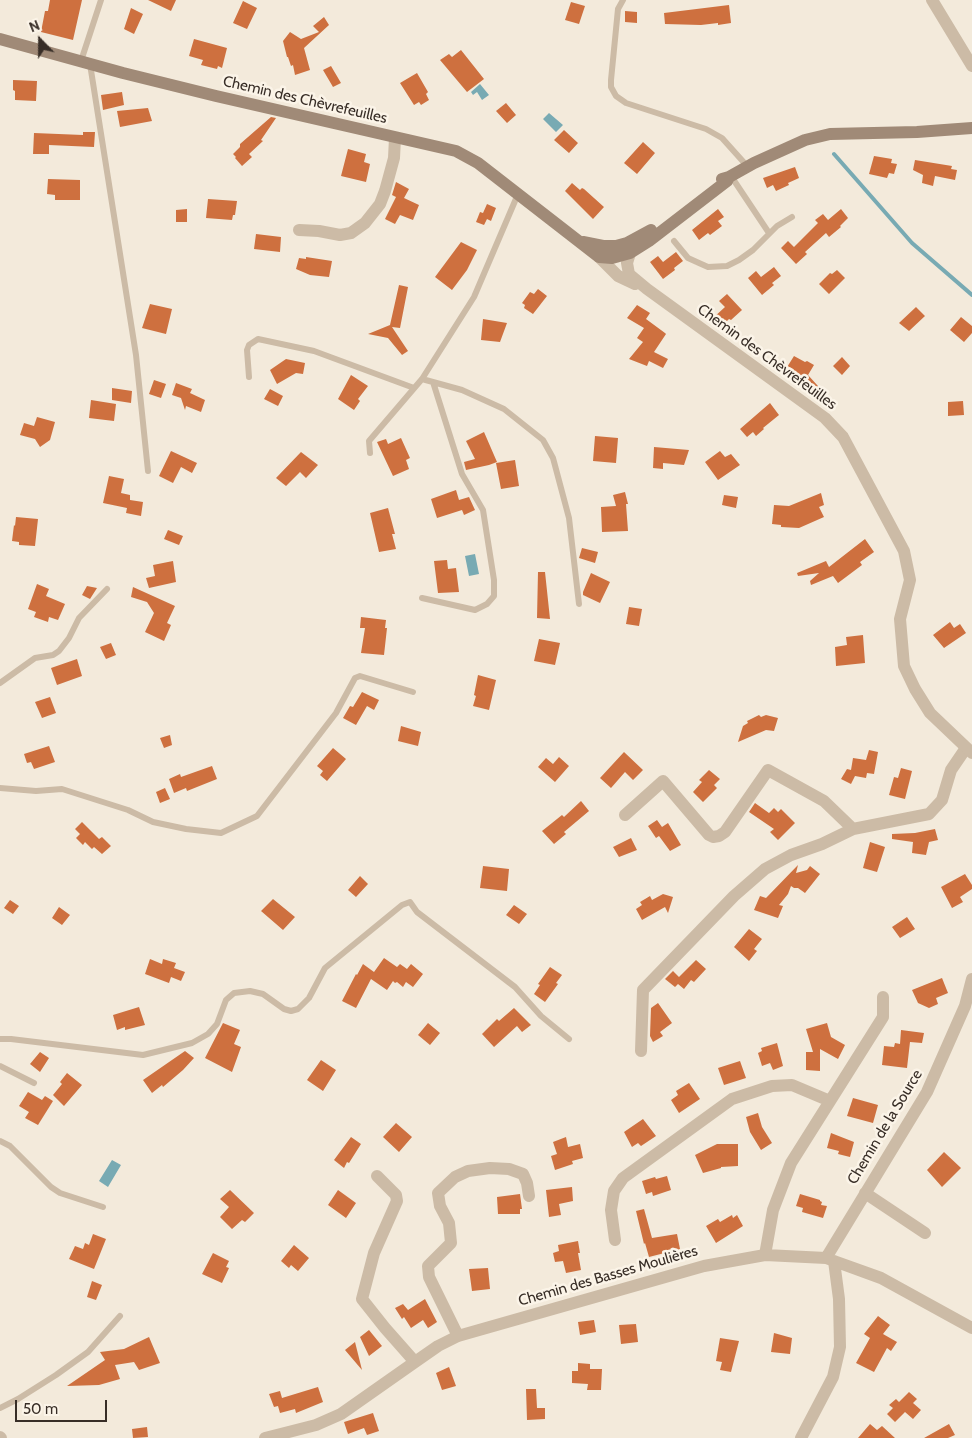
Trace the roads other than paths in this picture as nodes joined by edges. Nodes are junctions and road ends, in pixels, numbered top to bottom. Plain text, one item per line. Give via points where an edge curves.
1 (101, 0) edge
2 (623, 0) edge
3 (932, 0) edge
4 (0, 39) edge
5 (85, 62) junction
6 (972, 66) edge
7 (972, 128) edge
8 (395, 138) junction
9 (748, 166) junction
10 (730, 177) junction
11 (518, 194) junction
12 (792, 218) dead end
13 (299, 230) dead end
14 (769, 233) junction
15 (674, 241) dead end
16 (630, 253) junction
17 (605, 254) junction
18 (629, 274) junction
19 (647, 290) junction
20 (249, 377) dead end
21 (422, 379) junction
22 (433, 382) junction
23 (414, 388) junction
24 (370, 453) dead end
25 (148, 471) dead end
26 (107, 588) dead end
27 (422, 598) dead end
28 (579, 604) dead end
29 (0, 683) edge
30 (413, 692) dead end
31 (969, 751) edge
32 (0, 788) edge
33 (625, 815) dead end
34 (853, 829) junction
35 (972, 979) edge
36 (883, 997) dead end
37 (0, 1039) edge
38 (569, 1039) dead end
39 (641, 1051) dead end
40 (0, 1066) edge
41 (34, 1083) dead end
42 (830, 1100) junction
43 (0, 1141) edge
44 (377, 1176) dead end
45 (864, 1193) junction
46 (529, 1196) dead end
47 (103, 1207) dead end
48 (925, 1233) dead end
49 (615, 1240) dead end
50 (765, 1255) junction
51 (830, 1259) junction
52 (120, 1316) dead end
53 (972, 1328) edge
54 (458, 1336) junction
55 (414, 1362) junction
56 (0, 1408) edge
57 (265, 1438) edge
58 (801, 1438) edge

1 - 5 lane
2 - 9 lane via 618,9 611,80 616,96 626,103 706,129 722,138
3 - 6 street
4 - 5 main road, Chemin des Chèvrefeuilles
5 - 8 main road, Chemin des Chèvrefeuilles
5 - 25 lane via 136,355
7 - 9 main road via 830,134 805,140
8 - 11 main road, Chemin des Chèvrefeuilles via 456,151 478,163
8 - 13 street via 394,158 385,190 380,204 365,223 351,233 340,235
9 - 10 main road
10 - 14 lane
10 - 16 main road
10 - 17 main road via 721,180 647,233
11 - 17 main road, Chemin des Chèvrefeuilles via 578,241
11 - 21 lane via 474,297
12 - 14 lane
14 - 15 lane via 739,260 715,267 688,258
16 - 17 main road
16 - 18 street via 627,263
17 - 18 street, Chemin des Chèvrefeuilles
17 - 19 street, Chemin des Chèvrefeuilles via 618,276
18 - 19 street, Chemin des Chèvrefeuilles
19 - 31 street, Chemin des Chèvrefeuilles via 825,418 843,437 904,551 910,580 900,619 904,666 930,713
20 - 23 lane via 249,345 258,339 314,351
21 - 22 lane
21 - 23 lane
22 - 27 lane via 462,474 483,510 494,596 475,610
22 - 28 lane via 504,408 543,440 553,458 569,518
23 - 24 lane via 368,441
26 - 29 lane via 79,618 59,651 35,658
30 - 32 lane via 360,676 355,678 336,713 257,816 221,833 153,822 128,810 62,790
31 - 34 street via 951,770 942,800 929,814
33 - 34 street via 663,781 709,834 719,836 768,770 824,801
34 - 39 street via 765,869 734,896 643,990
35 - 45 street, Chemin de la Source via 965,1006 927,1092
36 - 42 street via 883,1017
37 - 38 lane via 143,1055 192,1043 208,1034 217,1024 226,1000 234,993 256,992 284,1009 298,1009 309,998 325,968 402,905 410,902 417,912 515,987 541,1016
40 - 41 lane
42 - 49 street via 792,1085 772,1086 732,1099 623,1178 614,1191 611,1210
42 - 50 street via 790,1163 773,1210
43 - 47 lane via 10,1146 60,1193
44 - 55 street via 396,1195 397,1201 374,1253 362,1299
45 - 48 street
45 - 51 street, Chemin de la Source
46 - 54 street via 523,1174 510,1169 490,1168 468,1171 455,1177 438,1193 440,1206 449,1223 450,1243 428,1266 429,1277
50 - 51 street, Chemin des Basses Moulières
50 - 54 street, Chemin des Basses Moulières via 704,1266
51 - 53 street, Chemin des Basses Moulières via 881,1278
51 - 58 street via 839,1299 840,1347 833,1377
52 - 56 lane via 88,1352 56,1376
54 - 55 street, Chemin des Basses Moulières
55 - 57 street, Chemin des Basses Moulières via 341,1414 316,1425

